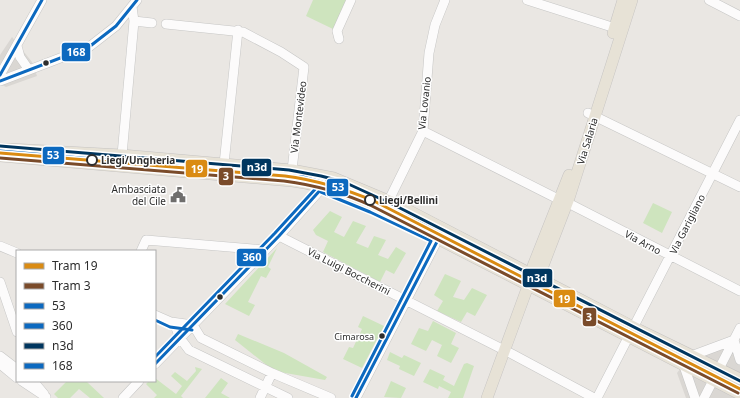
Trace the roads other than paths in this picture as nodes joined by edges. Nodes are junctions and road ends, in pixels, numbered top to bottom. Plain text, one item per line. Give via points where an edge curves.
1 (42, 0) edge
2 (351, 0) edge
3 (445, 0) edge
4 (528, 0) edge
5 (623, 0) edge
6 (632, 0) edge
7 (713, 1) edge
8 (134, 3) edge
9 (740, 16) edge
10 (134, 21) junction
11 (152, 23) dead end
12 (166, 24) dead end
13 (615, 28) junction
14 (238, 30) junction
15 (338, 39) dead end
16 (17, 46) junction
17 (29, 70) junction
18 (0, 75) edge
19 (0, 81) edge
20 (592, 114) junction
21 (740, 120) edge
22 (423, 131) junction
23 (0, 149) edge
24 (122, 155) junction
25 (0, 156) edge
26 (224, 164) junction
27 (292, 170) junction
28 (713, 173) junction
29 (327, 176) junction
30 (323, 187) junction
31 (740, 187) edge
32 (389, 200) junction
33 (564, 202) junction
34 (279, 236) junction
35 (438, 239) junction
36 (0, 246) edge
37 (141, 250) edge
38 (265, 250) junction
39 (16, 253) edge
40 (670, 257) junction
41 (530, 281) junction
42 (0, 282) edge
43 (740, 291) edge
44 (406, 301) junction
45 (156, 315) edge
46 (170, 322) junction
47 (193, 325) junction
48 (740, 328) edge
49 (16, 329) edge
50 (631, 332) junction
51 (180, 338) junction
52 (201, 338) junction
53 (734, 340) junction
54 (187, 348) junction
55 (504, 350) junction
56 (0, 356) edge
57 (691, 356) junction
58 (740, 360) edge
59 (156, 363) edge
60 (0, 364) edge
61 (684, 366) junction
62 (16, 368) edge
63 (719, 369) junction
64 (272, 373) junction
65 (16, 377) edge
66 (740, 379) edge
67 (713, 381) junction
68 (24, 382) edge
69 (34, 382) edge
70 (138, 382) edge
71 (265, 388) junction
72 (490, 395) edge
73 (740, 395) edge
74 (46, 397) edge
75 (122, 398) edge
76 (260, 398) edge
77 (288, 398) edge
78 (331, 398) edge
79 (356, 398) edge
80 (596, 398) edge
81 (695, 398) edge
82 (704, 398) edge
83 (733, 398) edge

1 - 16 street
2 - 15 street via 337,31
3 - 22 street, Via Lovanio via 435,25 429,53
4 - 13 street
5 - 13 main road, Via Salaria
6 - 20 main road, Via Salaria
7 - 9 street
8 - 10 street
8 - 17 street via 110,31 89,47
10 - 11 street
10 - 24 street
12 - 14 street, Via Montevideo
13 - 20 main road, Via Salaria
14 - 26 street
14 - 27 street, Via Montevideo via 304,67
16 - 17 street via 20,57
16 - 18 street
17 - 19 street
20 - 28 street
20 - 33 main road, Via Salaria
21 - 28 street, Via Garigliano
22 - 32 street, Via Lovanio
22 - 33 street, Via Arno
23 - 24 main road
24 - 26 main road
25 - 30 main road via 292,181
26 - 27 main road
27 - 29 main road
28 - 31 street
28 - 40 street, Via Garigliano
29 - 30 street
29 - 32 main road
30 - 34 street
30 - 35 main road
32 - 41 main road
33 - 40 street, Via Arno
33 - 41 main road, Via Salaria via 540,271
34 - 38 street
34 - 44 street, Via Luigi Boccherini
35 - 41 main road
35 - 44 street
36 - 39 street
37 - 38 street via 146,240
38 - 47 street
40 - 43 street, Via Arno
40 - 50 street, Via Garigliano
41 - 50 main road
41 - 55 main road, Via Salaria
42 - 49 street
44 - 55 street, Via Luigi Boccherini
44 - 79 street
45 - 46 street
46 - 47 street
46 - 51 street via 177,329
47 - 51 street
47 - 52 street
48 - 53 street
50 - 57 main road
50 - 61 main road
50 - 80 street, Via Garigliano
51 - 54 street
51 - 59 street
52 - 54 street via 192,338
52 - 64 street
53 - 57 street
53 - 58 street
53 - 63 street
54 - 71 street
55 - 72 main road, Via Salaria
55 - 80 street, Via Luigi Boccherini
56 - 62 street
57 - 63 main road
60 - 65 street
61 - 67 main road
61 - 81 street
63 - 66 main road
63 - 67 street
64 - 71 street
64 - 78 street
67 - 73 main road
67 - 82 street
68 - 74 street
69 - 74 street
70 - 75 street
71 - 76 street
71 - 77 street
73 - 83 street

